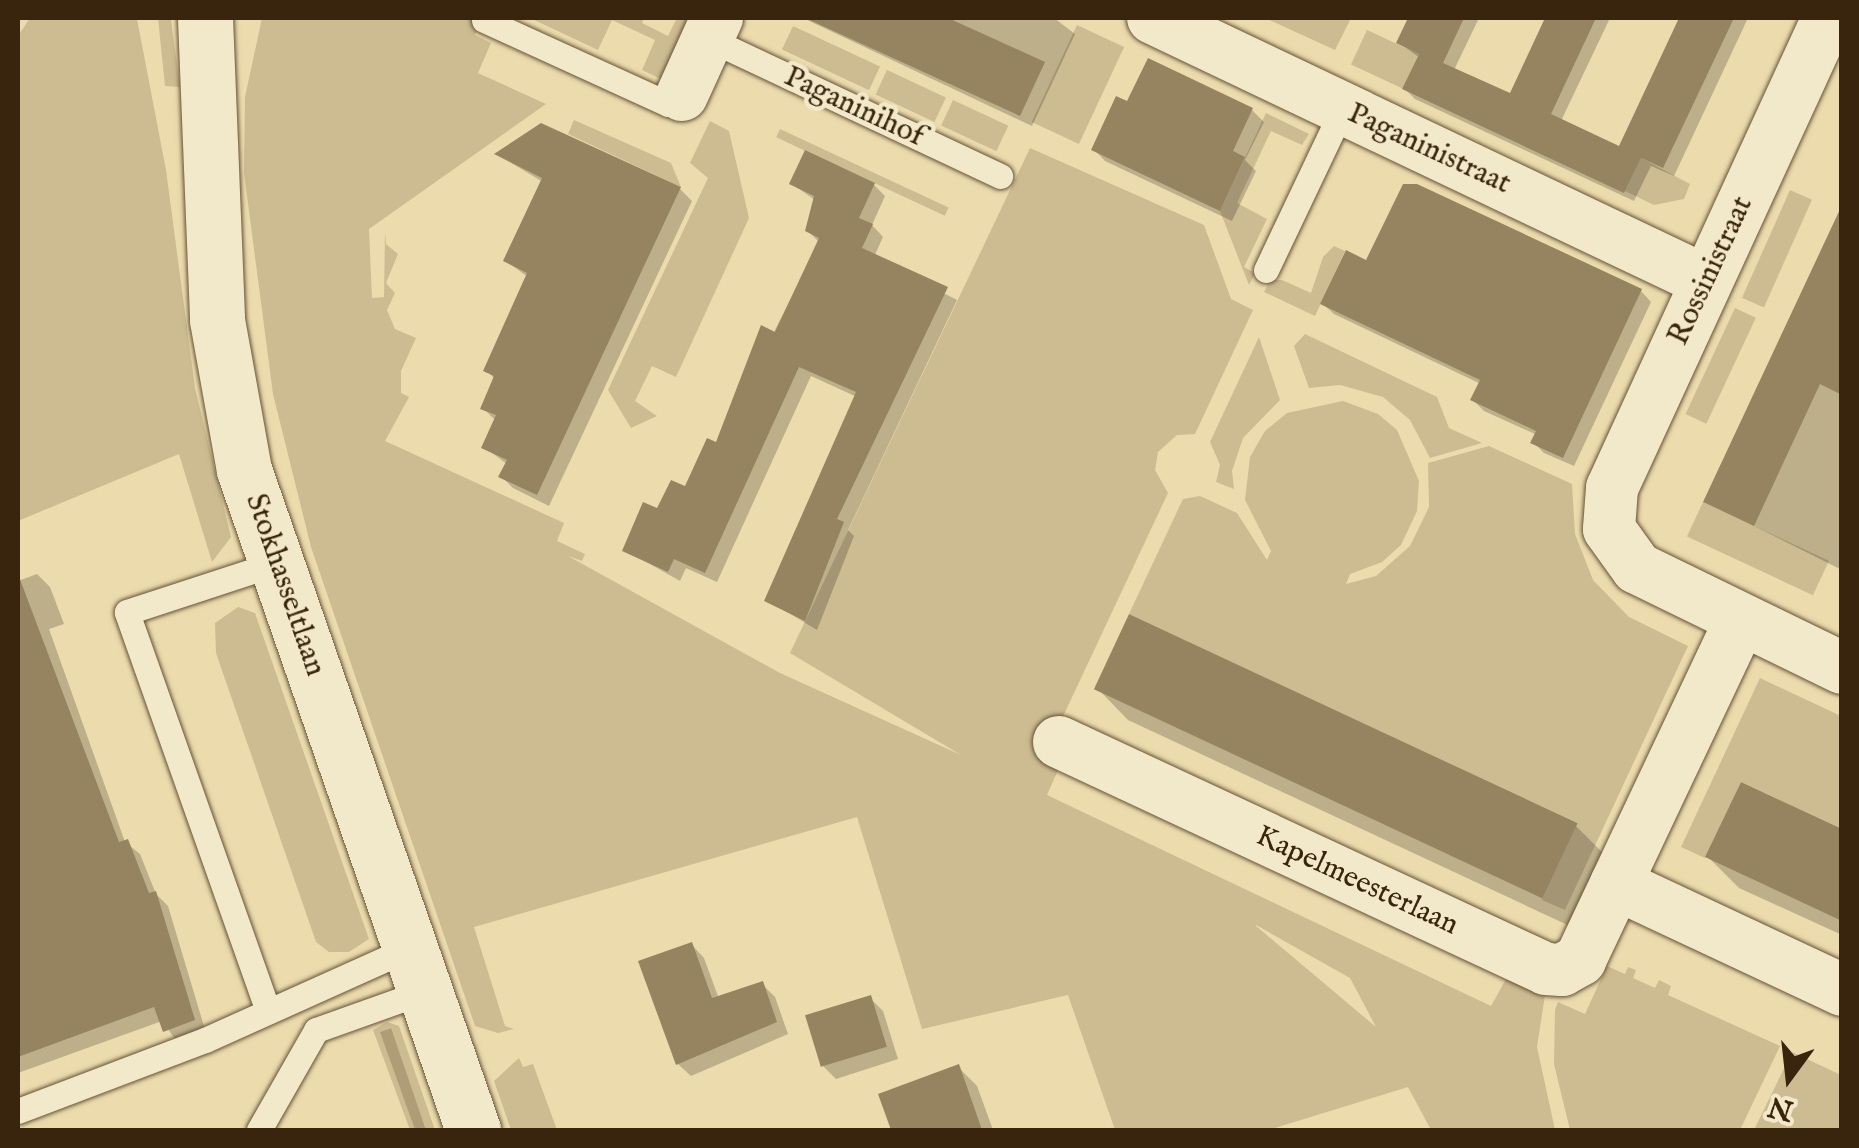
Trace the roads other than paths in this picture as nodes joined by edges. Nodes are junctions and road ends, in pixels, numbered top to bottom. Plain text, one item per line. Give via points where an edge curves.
1 (205, 18) edge
2 (1153, 18) edge
3 (1828, 18) edge
4 (484, 20) dead end
5 (712, 28) edge
6 (682, 95) joint
7 (1343, 108) junction
8 (1000, 176) dead end
9 (1266, 270) dead end
10 (1706, 281) junction
11 (278, 563) junction
12 (1740, 622) junction
13 (1842, 668) edge
14 (1059, 742) dead end
15 (1616, 884) junction
16 (417, 969) junction
17 (1842, 990) edge
18 (268, 1011) junction
19 (18, 1111) edge
20 (259, 1130) edge
21 (472, 1130) edge

1 - 11 street, Stokhasseltlaan via 217,320 244,470
2 - 7 street, Paganinistraat
3 - 10 street, Rossinistraat
4 - 6 lane via 668,104
5 - 6 street, Paganinihof
5 - 8 lane, Paganinihof
7 - 9 lane
7 - 10 street, Paganinistraat
10 - 12 street, Rossinistraat via 1612,488 1609,529 1638,568
11 - 16 street, Stokhasseltlaan
11 - 18 lane via 127,612
12 - 13 street
12 - 15 street, Kapelmeesterlaan
14 - 15 street, Kapelmeesterlaan via 1546,970 1580,960
15 - 17 street
16 - 18 lane
16 - 20 lane via 316,1030
16 - 21 street, Stokhasseltlaan
18 - 19 lane

